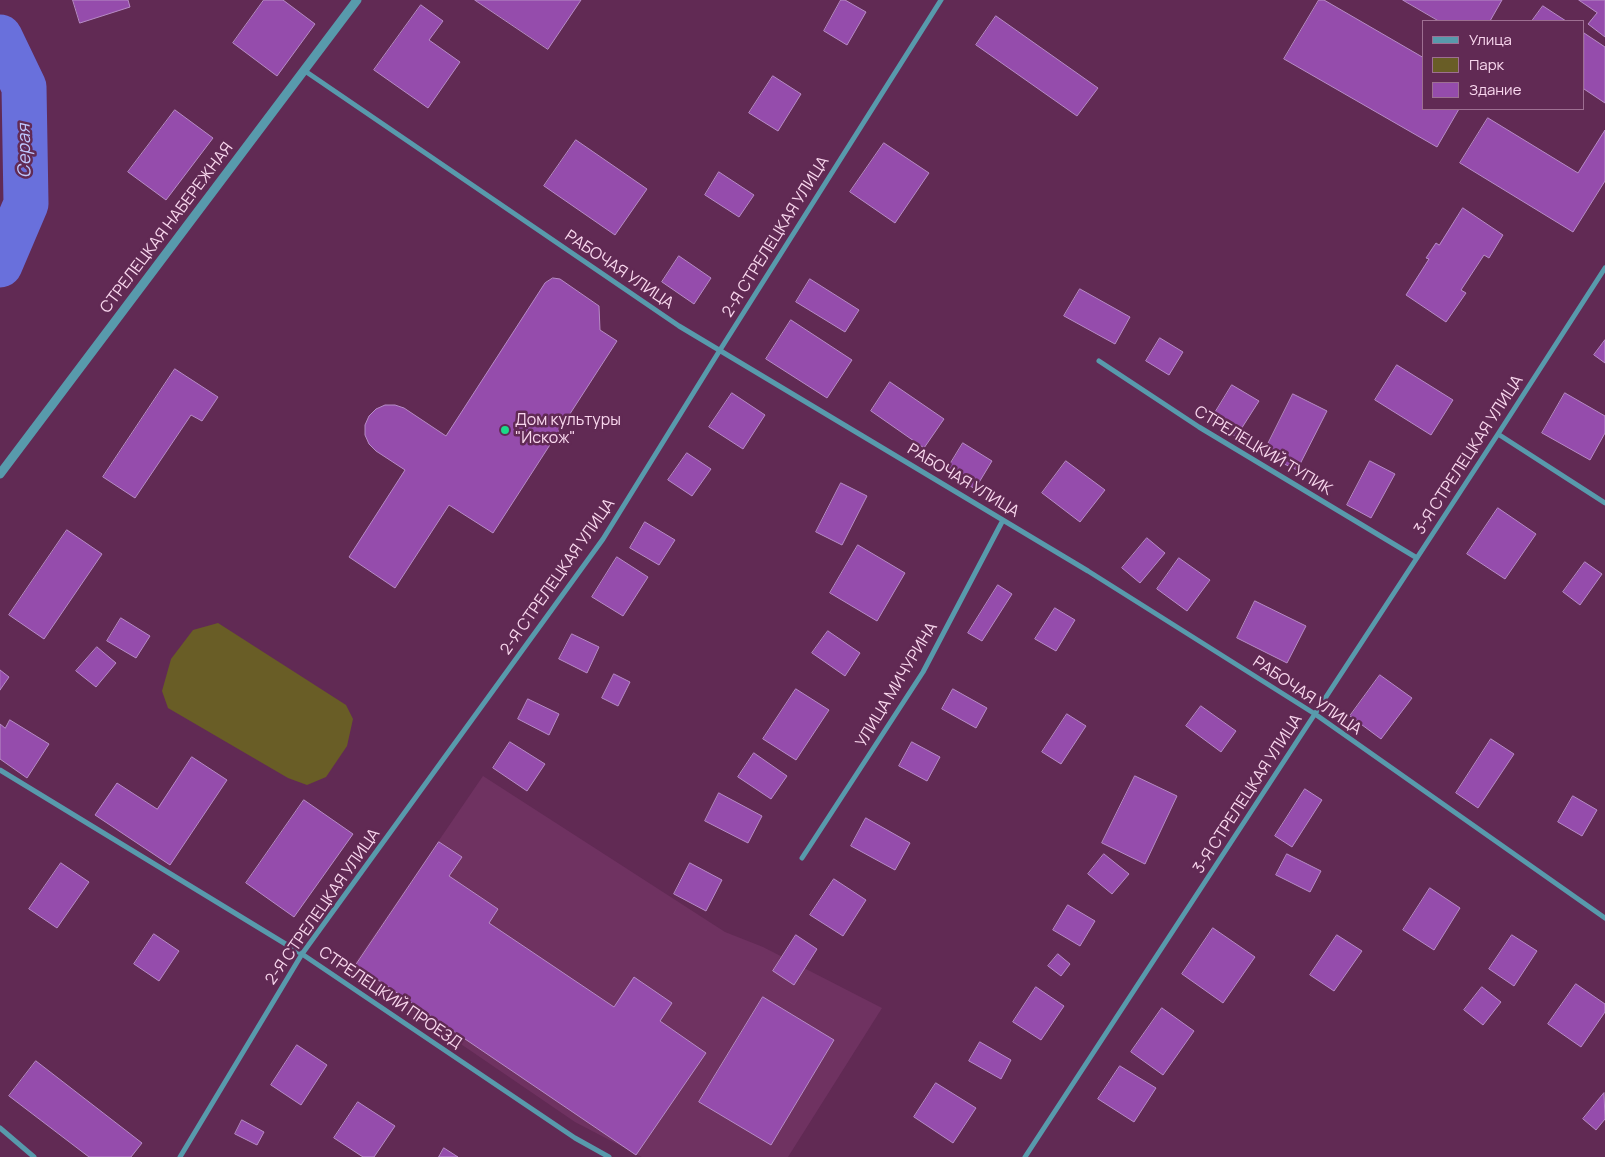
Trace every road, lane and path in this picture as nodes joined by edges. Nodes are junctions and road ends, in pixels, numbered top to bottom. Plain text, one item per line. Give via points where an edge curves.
1 (357, 0) edge
2 (941, 0) edge
3 (305, 71) junction
4 (1605, 268) edge
5 (720, 350) junction
6 (1099, 361) dead end
7 (1498, 434) junction
8 (0, 474) edge
9 (1605, 503) edge
10 (1003, 520) junction
11 (1417, 558) junction
12 (1315, 714) junction
13 (0, 770) edge
14 (802, 858) dead end
15 (1605, 918) edge
16 (302, 954) junction
17 (0, 1128) edge
18 (34, 1157) edge
19 (180, 1157) edge
20 (609, 1157) edge
21 (1025, 1157) edge

1 - 3 street, СТРЕЛЕЦКАЯ НАБЕРЕЖНАЯ
2 - 5 street, 2-Я СТРЕЛЕЦКАЯ УЛИЦА
3 - 5 street, РАБОЧАЯ УЛИЦА via 679,326
3 - 8 street, СТРЕЛЕЦКАЯ НАБЕРЕЖНАЯ
4 - 7 street, 3-Я СТРЕЛЕЦКАЯ УЛИЦА
5 - 10 street, РАБОЧАЯ УЛИЦА
5 - 16 street, 2-Я СТРЕЛЕЦКАЯ УЛИЦА via 603,539
6 - 11 street, СТРЕЛЕЦКИЙ ТУПИК via 1199,427
7 - 9 street
7 - 11 street, 3-Я СТРЕЛЕЦКАЯ УЛИЦА
10 - 12 street, РАБОЧАЯ УЛИЦА
10 - 14 street, УЛИЦА МИЧУРИНА via 923,672
11 - 12 street, 3-Я СТРЕЛЕЦКАЯ УЛИЦА
12 - 15 street, РАБОЧАЯ УЛИЦА
12 - 21 street, 3-Я СТРЕЛЕЦКАЯ УЛИЦА
13 - 16 street, СТРЕЛЕЦКИЙ ПРОЕЗД
16 - 19 street, 2-Я СТРЕЛЕЦКАЯ УЛИЦА
16 - 20 street, СТРЕЛЕЦКИЙ ПРОЕЗД via 575,1138
17 - 18 street

